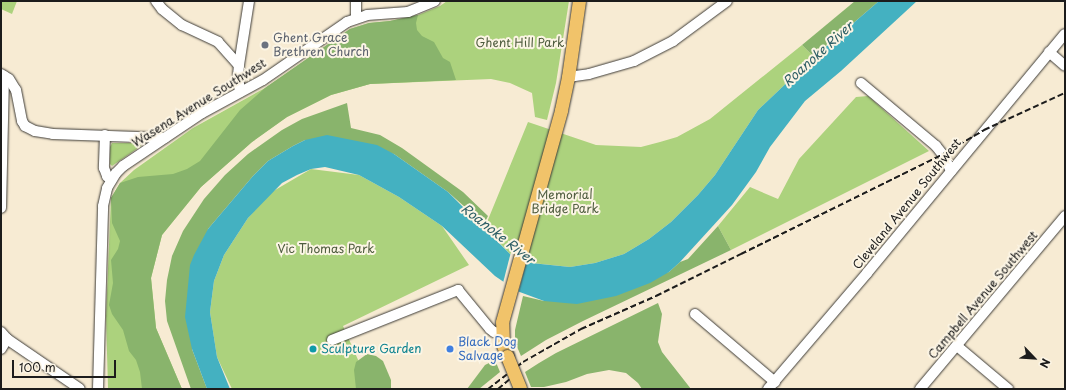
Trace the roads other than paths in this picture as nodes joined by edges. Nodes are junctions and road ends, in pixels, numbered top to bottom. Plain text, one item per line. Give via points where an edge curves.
1 (156, 1) edge
2 (249, 1) edge
3 (356, 1) edge
4 (435, 1) edge
5 (579, 1) edge
6 (727, 1) edge
7 (356, 18) junction
8 (1065, 34) edge
9 (218, 42) junction
10 (241, 49) junction
11 (1050, 52) junction
12 (239, 65) junction
13 (1065, 66) edge
14 (2, 75) edge
15 (568, 77) junction
16 (861, 83) dead end
17 (240, 92) junction
18 (105, 135) junction
19 (165, 138) junction
20 (2, 163) edge
21 (952, 171) junction
22 (111, 180) junction
23 (1, 208) edge
24 (1065, 216) edge
25 (695, 314) dead end
26 (502, 334) junction
27 (4, 336) edge
28 (332, 340) dead end
29 (957, 346) junction
30 (1, 349) edge
31 (772, 385) edge
32 (80, 389) edge
33 (98, 389) edge
34 (520, 389) edge
35 (920, 389) edge
36 (1008, 389) edge

1 - 9 street via 182,25
2 - 10 street
3 - 7 street
4 - 7 street, Wasena Avenue Southwest via 408,12
5 - 15 main road
6 - 15 street via 689,30 654,52 621,66
7 - 17 street, Wasena Avenue Southwest via 263,80
8 - 11 street, Cleveland Avenue Southwest
9 - 10 street
9 - 12 street
10 - 12 street
11 - 13 street
11 - 21 street, Cleveland Avenue Southwest
12 - 17 street
14 - 18 street via 9,79 16,90 20,116 25,126 30,129 53,134
14 - 20 street
15 - 26 main road via 505,311
16 - 21 street via 936,146
17 - 19 street, Wasena Avenue Southwest via 210,108
18 - 19 street
18 - 22 street via 104,168 106,176
19 - 22 street, Wasena Avenue Southwest via 123,166
20 - 23 street
21 - 31 street, Cleveland Avenue Southwest
22 - 33 street, Wasena Avenue Southwest via 103,206
24 - 29 street, Campbell Avenue Southwest
25 - 31 street
26 - 28 street via 494,332 458,290
26 - 34 main road, bridge via 503,345
27 - 30 street
27 - 32 street
29 - 35 street, Campbell Avenue Southwest
29 - 36 street

